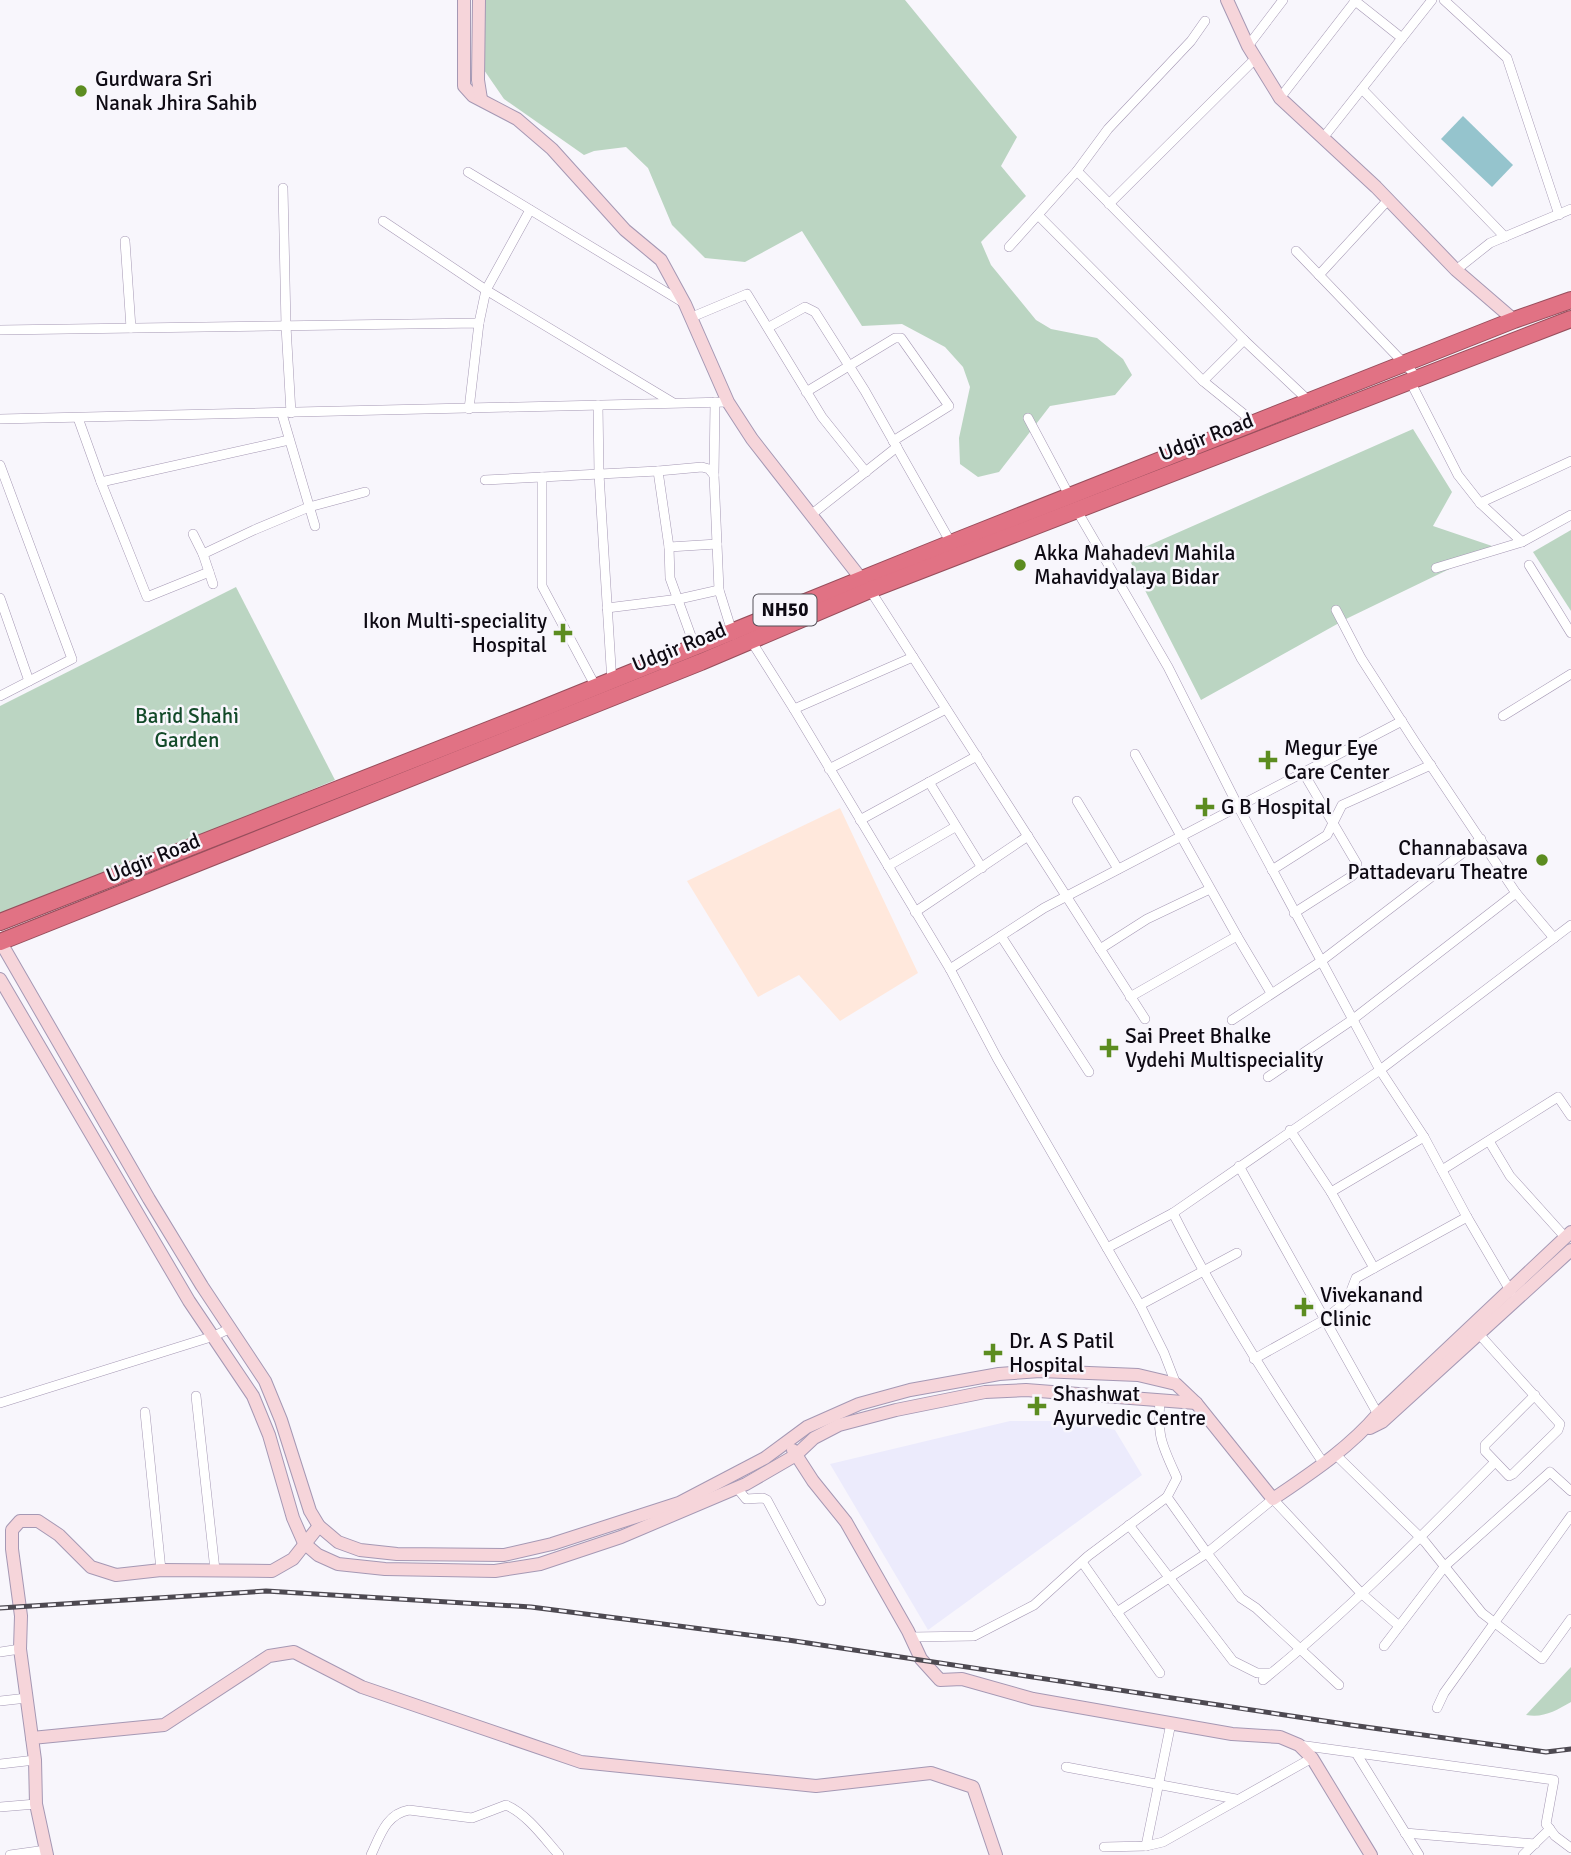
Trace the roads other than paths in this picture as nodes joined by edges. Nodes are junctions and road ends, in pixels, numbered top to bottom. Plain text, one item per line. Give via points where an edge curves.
1 (464, 0) edge
2 (479, 0) edge
3 (1227, 0) edge
4 (1283, 0) edge
5 (1355, 0) edge
6 (1432, 0) edge
7 (1444, 0) edge
8 (1205, 21) dead end
9 (1402, 38) junction
10 (1248, 46) junction
11 (1255, 58) junction
12 (1362, 89) junction
13 (481, 99) junction
14 (1280, 99) junction
15 (1323, 138) junction
16 (468, 172) dead end
17 (1077, 172) junction
18 (283, 188) dead end
19 (1388, 200) junction
20 (1109, 204) junction
21 (1571, 209) edge
22 (530, 210) junction
23 (1038, 215) junction
24 (1559, 215) junction
25 (383, 220) dead end
26 (1505, 237) junction
27 (125, 241) dead end
28 (1009, 247) dead end
29 (1296, 251) dead end
30 (1455, 270) junction
31 (1319, 275) junction
32 (486, 290) junction
33 (1571, 300) edge
34 (685, 304) junction
35 (692, 317) junction
36 (1571, 319) edge
37 (1514, 320) junction
38 (479, 323) junction
39 (286, 326) junction
40 (769, 327) junction
41 (131, 328) junction
42 (0, 330) edge
43 (1244, 341) junction
44 (1405, 364) junction
45 (849, 366) junction
46 (1414, 380) junction
47 (1203, 382) junction
48 (806, 392) junction
49 (722, 402) junction
50 (1310, 402) junction
51 (674, 403) junction
52 (598, 405) junction
53 (469, 409) junction
54 (286, 413) junction
55 (78, 418) junction
56 (1028, 418) dead end
57 (0, 419) edge
58 (1255, 423) junction
59 (1268, 435) junction
60 (289, 440) junction
61 (895, 444) junction
62 (1571, 461) edge
63 (0, 465) edge
64 (658, 471) junction
65 (866, 472) junction
66 (599, 474) junction
67 (713, 475) junction
68 (542, 477) junction
69 (485, 480) dead end
70 (101, 482) junction
71 (365, 492) dead end
72 (1073, 503) junction
73 (1480, 503) junction
74 (309, 507) junction
75 (812, 514) junction
76 (1571, 515) edge
77 (315, 526) dead end
78 (193, 534) dead end
79 (1522, 542) junction
80 (951, 543) junction
81 (717, 544) junction
82 (669, 547) junction
83 (203, 554) junction
84 (1529, 565) dead end
85 (1436, 568) dead end
86 (209, 572) junction
87 (213, 584) dead end
88 (866, 585) junction
89 (719, 590) junction
90 (0, 598) edge
91 (679, 599) junction
92 (607, 608) junction
93 (1336, 610) dead end
94 (1571, 633) edge
95 (740, 636) junction
96 (695, 647) junction
97 (913, 657) junction
98 (1571, 674) edge
99 (29, 681) junction
100 (606, 691) junction
101 (0, 696) edge
102 (794, 709) junction
103 (946, 709) junction
104 (1503, 716) dead end
105 (1402, 721) junction
106 (1135, 754) dead end
107 (977, 756) junction
108 (1431, 765) junction
109 (829, 769) junction
110 (1303, 772) junction
111 (929, 782) junction
112 (1077, 801) dead end
113 (1239, 808) junction
114 (860, 820) junction
115 (1332, 824) junction
116 (956, 827) junction
117 (1028, 836) junction
118 (1180, 836) junction
119 (1481, 839) junction
120 (888, 866) junction
121 (982, 867) junction
122 (1118, 869) junction
123 (1272, 870) junction
124 (1210, 889) junction
125 (1516, 893) junction
126 (1067, 896) junction
127 (915, 912) junction
128 (1294, 913) junction
129 (0, 922) edge
130 (1571, 925) edge
131 (1001, 936) junction
132 (1237, 936) junction
133 (1553, 938) junction
134 (0, 942) edge
135 (1100, 949) junction
136 (1320, 962) junction
137 (950, 969) junction
138 (0, 979) edge
139 (1271, 993) junction
140 (1130, 997) junction
141 (1145, 1019) dead end
142 (1231, 1020) dead end
143 (1352, 1020) junction
144 (1380, 1070) junction
145 (1089, 1072) dead end
146 (1268, 1077) dead end
147 (1571, 1116) edge
148 (1290, 1130) junction
149 (1424, 1137) junction
150 (1489, 1141) junction
151 (1239, 1167) junction
152 (1442, 1170) junction
153 (1331, 1192) junction
154 (1173, 1213) junction
155 (1467, 1217) junction
156 (1569, 1240) edge
157 (1107, 1248) junction
158 (1237, 1252) dead end
159 (1374, 1268) junction
160 (1202, 1271) junction
161 (1513, 1295) junction
162 (1140, 1304) junction
163 (1324, 1320) junction
164 (231, 1328) junction
165 (1479, 1334) junction
166 (214, 1336) junction
167 (1254, 1359) junction
168 (1176, 1384) junction
169 (1535, 1395) junction
170 (197, 1396) dead end
171 (1160, 1401) junction
172 (0, 1403) edge
173 (1196, 1403) junction
174 (145, 1412) dead end
175 (1380, 1418) junction
176 (787, 1441) junction
177 (796, 1455) junction
178 (1336, 1455) junction
179 (1494, 1462) junction
180 (1324, 1464) junction
181 (737, 1488) junction
182 (1571, 1491) edge
183 (1167, 1497) junction
184 (1273, 1499) junction
185 (1571, 1516) edge
186 (1129, 1525) junction
187 (320, 1527) junction
188 (1421, 1537) junction
189 (304, 1543) junction
190 (1207, 1553) junction
191 (1082, 1562) junction
192 (1445, 1566) junction
193 (161, 1570) junction
194 (215, 1570) junction
195 (1168, 1576) junction
196 (1362, 1593) junction
197 (821, 1601) dead end
198 (1117, 1612) junction
199 (1571, 1619) edge
200 (1495, 1622) junction
201 (1399, 1626) junction
202 (911, 1637) junction
203 (1384, 1646) dead end
204 (20, 1649) junction
205 (1300, 1651) junction
206 (0, 1652) edge
207 (1160, 1673) dead end
208 (1339, 1685) dead end
209 (27, 1698) junction
210 (0, 1701) edge
211 (1437, 1708) dead end
212 (1171, 1723) junction
213 (32, 1738) junction
214 (1299, 1745) junction
215 (1356, 1752) junction
216 (1312, 1758) junction
217 (35, 1760) junction
218 (0, 1764) edge
219 (1066, 1766) dead end
220 (1160, 1784) junction
221 (1236, 1799) junction
222 (36, 1804) junction
223 (0, 1807) edge
224 (1550, 1829) junction
225 (1405, 1833) junction
226 (1535, 1844) junction
227 (1146, 1846) junction
228 (1104, 1847) dead end
229 (1571, 1848) edge
230 (47, 1852) edge
231 (10, 1855) edge
232 (371, 1855) edge
233 (559, 1855) edge
234 (996, 1855) edge
235 (1371, 1855) edge
236 (1419, 1855) edge
237 (1523, 1855) edge

1 - 13 main road via 464,86
2 - 13 main road
3 - 10 main road
4 - 10 street
5 - 9 street
5 - 14 street
6 - 9 street
7 - 24 street via 1507,58
8 - 17 street via 1108,129
9 - 12 street
10 - 11 main road
11 - 14 main road
11 - 20 street
12 - 15 street
12 - 26 street
13 - 34 main road via 517,119 552,149 625,230 661,260
14 - 15 main road
15 - 19 main road
16 - 22 street
17 - 20 street
17 - 23 street
18 - 39 street
19 - 30 main road
19 - 31 street
20 - 43 street
21 - 24 street
22 - 32 street
22 - 34 street
23 - 28 street
23 - 47 street
24 - 26 street
25 - 32 street
26 - 30 street
27 - 41 street
29 - 31 street
30 - 37 main road
31 - 44 street
32 - 38 street
32 - 51 street
33 - 37 highway, Udgir Road / NH50
34 - 35 main road
35 - 40 street via 747,293
35 - 49 main road
36 - 46 highway, Udgir Road / NH50
37 - 44 highway, Udgir Road / NH50
38 - 39 street
38 - 53 street
39 - 41 street
39 - 54 street
40 - 45 street via 805,307 811,309
40 - 48 street
41 - 42 street
43 - 47 street
43 - 50 street
44 - 46 street
44 - 50 highway, Udgir Road / NH50
45 - 48 street
45 - 61 street
45 - 61 street via 901,338 949,406
46 - 59 highway, Udgir Road / NH50
46 - 73 street via 1458,475
47 - 58 street
48 - 65 street
49 - 51 street
49 - 67 street
49 - 75 main road
50 - 58 highway, Udgir Road / NH50
51 - 52 street
52 - 53 street
52 - 66 street
53 - 54 street
54 - 55 street
54 - 60 street
55 - 57 street
55 - 70 street
56 - 72 street
58 - 59 street
58 - 72 highway, Udgir Road / NH50
59 - 72 highway, Udgir Road / NH50
60 - 70 street
60 - 74 street
61 - 65 street
61 - 80 street
62 - 73 street
63 - 99 street via 72,659
64 - 66 street
64 - 67 street via 702,467
64 - 82 street
65 - 75 street
66 - 68 street
66 - 92 street
67 - 81 street
68 - 69 street
68 - 100 street via 542,586
70 - 86 street via 147,597
71 - 74 street
72 - 80 highway, Udgir Road / NH50
72 - 88 highway, Udgir Road / NH50
72 - 113 street via 1168,667
73 - 79 street
74 - 77 street
74 - 83 street
75 - 88 main road
76 - 79 street
78 - 83 street
79 - 85 street
80 - 88 highway, Udgir Road / NH50
81 - 82 street
81 - 89 street
82 - 91 street via 670,578
83 - 86 street
84 - 94 street
86 - 87 street
88 - 95 highway, Udgir Road / NH50
88 - 97 street
89 - 91 street
89 - 95 street
90 - 99 street
91 - 92 street
91 - 96 street
92 - 100 street
93 - 105 street
95 - 96 highway, Udgir Road / NH50
95 - 100 highway, Udgir Road / NH50
95 - 102 street
96 - 100 highway, Udgir Road / NH50
97 - 102 street
97 - 103 street
98 - 104 street
99 - 101 street
100 - 129 highway, Udgir Road / NH50
100 - 134 highway, Udgir Road / NH50
102 - 109 street
103 - 107 street
103 - 109 street
105 - 108 street
105 - 110 street
106 - 118 street
107 - 111 street
107 - 117 street
108 - 115 street via 1342,805
108 - 119 street
109 - 114 street
110 - 113 street
110 - 115 street
111 - 114 street
111 - 116 street
112 - 122 street
113 - 118 street
113 - 123 street
114 - 120 street
115 - 123 street via 1326,835
115 - 128 street via 1357,870
116 - 120 street
116 - 121 street
117 - 121 street
117 - 126 street
118 - 122 street
118 - 124 street
119 - 125 street
119 - 136 street
120 - 127 street
121 - 127 street
122 - 126 street
123 - 128 street
124 - 132 street
124 - 135 street via 1147,919
125 - 133 street
125 - 143 street
126 - 131 street
126 - 135 street
127 - 137 street
128 - 136 street
130 - 133 street
131 - 137 street
131 - 145 street
132 - 139 street
132 - 140 street
133 - 144 street
134 - 164 main road via 149,1199
135 - 140 street
136 - 139 street
136 - 143 street
137 - 157 street
138 - 166 main road
139 - 142 street
140 - 141 street
143 - 144 street
143 - 146 street
144 - 148 street
144 - 149 street
147 - 150 street via 1558,1097
148 - 151 street
148 - 153 street
149 - 152 street
149 - 153 street
150 - 152 street
150 - 156 street via 1510,1176
151 - 154 street
151 - 163 street
152 - 155 street
153 - 159 street
154 - 157 street
154 - 160 street
155 - 159 street
155 - 161 street
156 - 161 main road
157 - 162 street
158 - 160 street
159 - 163 street via 1356,1278 1347,1301
160 - 162 street
160 - 167 street
161 - 165 main road
161 - 175 main road
162 - 168 street
163 - 167 street
163 - 175 street
164 - 166 street
164 - 187 main road via 265,1381 310,1511
165 - 169 street
165 - 175 main road
166 - 172 street
166 - 189 main road via 253,1396
167 - 180 street
168 - 173 main road
168 - 176 main road via 1138,1375 999,1374 859,1404
169 - 179 street via 1485,1445
169 - 179 street via 1557,1419 1558,1430 1513,1474 1506,1474
170 - 194 street
171 - 173 main road
171 - 177 main road via 1026,1390 985,1392 839,1425 814,1438
171 - 183 street via 1160,1441 1177,1478
173 - 184 main road
174 - 193 street
175 - 178 main road
176 - 177 main road
176 - 187 main road via 765,1458 679,1503 504,1555 360,1550 338,1542
177 - 181 main road
177 - 202 main road via 846,1522
178 - 180 main road
178 - 188 street
179 - 188 street
180 - 184 main road
181 - 189 main road via 621,1537 540,1564 495,1571 338,1564
181 - 197 street via 747,1499 767,1500
182 - 192 street via 1550,1472
183 - 186 street
183 - 190 street
184 - 190 street
184 - 196 street
185 - 200 street
186 - 191 street
186 - 195 street
187 - 189 main road
188 - 192 street
188 - 196 street
189 - 194 main road via 293,1559 272,1571
190 - 195 street
190 - 205 street via 1241,1598
191 - 198 street
191 - 202 street via 1034,1605 974,1636
192 - 200 street via 1482,1613
192 - 201 street
193 - 194 main road
193 - 204 main road via 116,1575 91,1567 38,1521 20,1521 12,1530 12,1549 21,1616
195 - 198 street
195 - 205 street via 1233,1661 1267,1676
196 - 201 street
196 - 205 street
198 - 207 street
199 - 200 street via 1542,1659
200 - 211 street
201 - 203 street
202 - 212 main road via 920,1659 940,1680 962,1679 1033,1699
204 - 206 street
204 - 209 main road
205 - 208 street
209 - 210 street
209 - 213 main road
212 - 214 main road via 1280,1737
212 - 220 street
213 - 217 main road
213 - 234 main road via 164,1725 270,1656 294,1652 362,1688 581,1762 816,1786 931,1773 973,1787
214 - 215 street
214 - 216 main road
215 - 224 street via 1554,1780 1546,1824
215 - 225 street
216 - 221 street
216 - 235 main road
217 - 218 street
217 - 222 main road
219 - 220 street
220 - 221 street
220 - 227 street
221 - 227 street via 1163,1842
222 - 223 street
222 - 230 main road
224 - 226 street
224 - 229 street
225 - 226 street
225 - 236 street
226 - 237 street
227 - 228 street
230 - 231 street
232 - 233 street via 386,1824 400,1812 472,1818 506,1805

